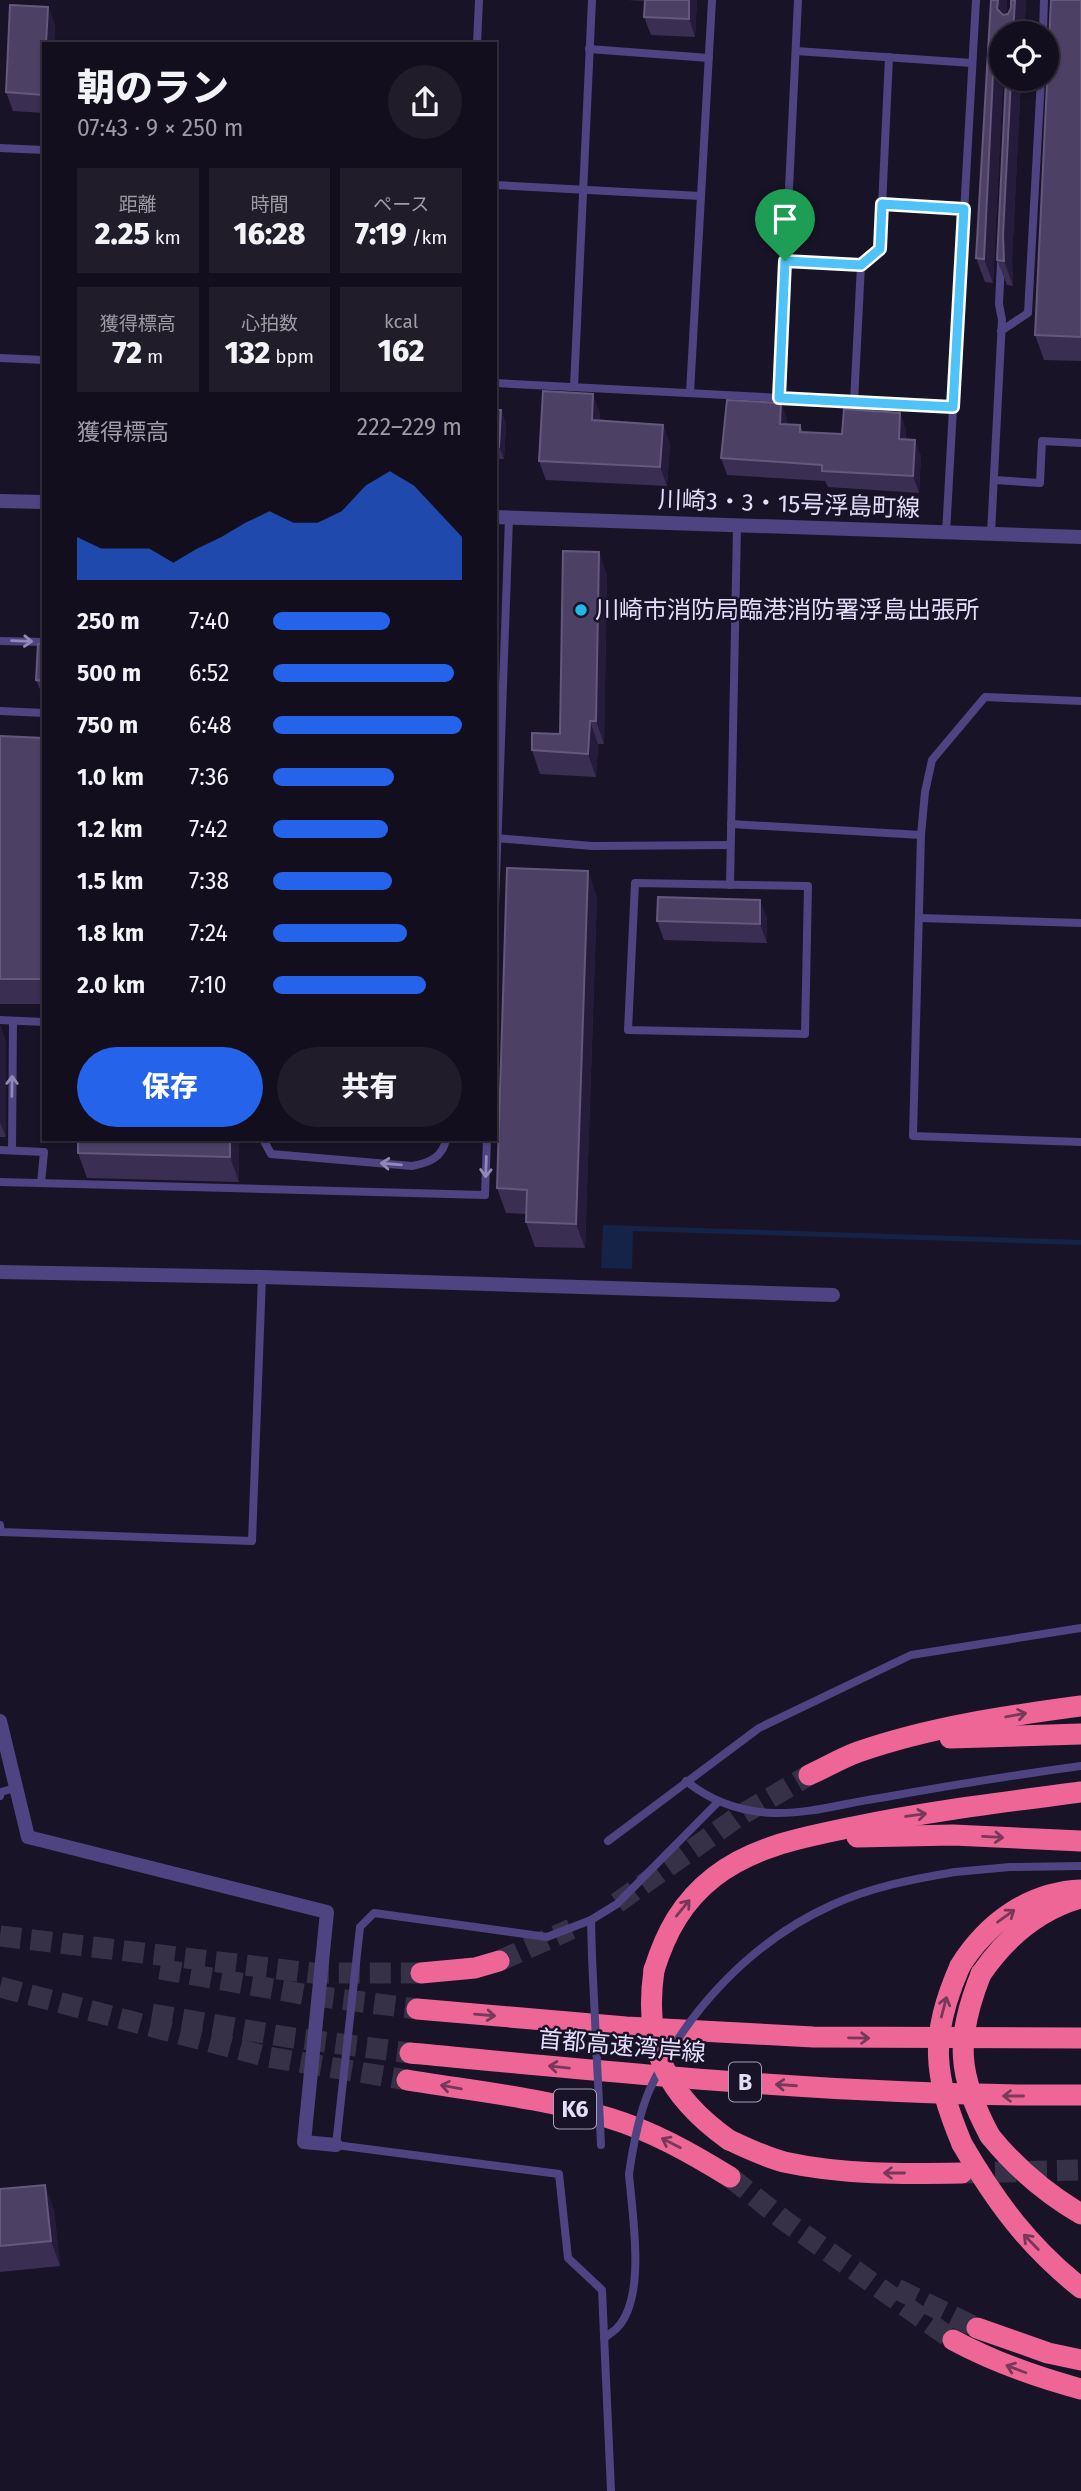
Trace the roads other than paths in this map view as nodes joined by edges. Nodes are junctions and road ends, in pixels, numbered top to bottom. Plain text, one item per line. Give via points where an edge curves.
1 (479, 0) edge
2 (592, 0) edge
3 (712, 0) edge
4 (798, 0) edge
5 (976, 0) edge
6 (1044, 0) edge
7 (1043, 21) edge
8 (477, 42) edge
9 (589, 49) junction
10 (796, 51) junction
11 (889, 57) junction
12 (709, 58) junction
13 (972, 63) junction
14 (1040, 91) edge
15 (0, 148) edge
16 (42, 150) edge
17 (497, 185) edge
18 (583, 190) junction
19 (701, 196) junction
20 (882, 204) junction
21 (964, 209) junction
22 (1002, 257) edge
23 (785, 261) junction
24 (861, 265) junction
25 (1001, 331) junction
26 (0, 358) edge
27 (42, 360) edge
28 (497, 383) edge
29 (574, 387) junction
30 (690, 393) junction
31 (779, 398) junction
32 (854, 402) junction
33 (953, 407) junction
34 (1081, 443) edge
35 (994, 480) junction
36 (0, 501) edge
37 (42, 502) edge
38 (502, 518) edge
39 (737, 526) junction
40 (946, 533) junction
41 (991, 534) junction
42 (1081, 537) edge
43 (0, 640) edge
44 (42, 642) edge
45 (499, 655) edge
46 (1081, 701) edge
47 (0, 711) edge
48 (42, 713) edge
49 (497, 780) edge
50 (731, 824) junction
51 (921, 835) junction
52 (497, 838) edge
53 (730, 845) junction
54 (730, 885) junction
55 (919, 918) junction
56 (1081, 923) edge
57 (0, 1020) edge
58 (13, 1021) junction
59 (42, 1022) edge
60 (264, 1141) edge
61 (446, 1141) edge
62 (487, 1141) edge
63 (1081, 1142) edge
64 (0, 1150) edge
65 (12, 1150) junction
66 (0, 1182) edge
67 (41, 1183) junction
68 (0, 1272) edge
69 (262, 1277) junction
70 (833, 1295) dead end
71 (0, 1525) edge
72 (1081, 1628) edge
73 (1081, 1706) edge
74 (0, 1721) edge
75 (1081, 1734) edge
76 (855, 1753) junction
77 (1081, 1766) edge
78 (809, 1775) tunnel mouth
79 (686, 1781) junction
80 (15, 1787) junction
81 (1081, 1792) edge
82 (0, 1796) edge
83 (718, 1802) junction
84 (608, 1841) dead end
85 (1081, 1842) edge
86 (778, 1845) junction
87 (1081, 1866) edge
88 (1081, 1890) edge
89 (1081, 1898) edge
90 (591, 1920) junction
91 (499, 1961) tunnel mouth
92 (421, 1973) tunnel mouth
93 (417, 2009) tunnel mouth
94 (1081, 2038) edge
95 (410, 2053) tunnel mouth
96 (407, 2080) tunnel mouth
97 (1081, 2095) edge
98 (336, 2145) junction
99 (601, 2145) dead end
100 (962, 2173) tunnel mouth
101 (730, 2177) tunnel mouth
102 (1081, 2214) edge
103 (1081, 2288) edge
104 (977, 2328) tunnel mouth
105 (604, 2338) junction
106 (953, 2340) tunnel mouth
107 (1081, 2360) edge
108 (1081, 2389) edge
109 (611, 2491) edge

1 - 8 lane
2 - 9 lane
3 - 12 lane
4 - 10 lane
5 - 13 lane
6 - 7 lane
9 - 12 lane
9 - 18 lane
10 - 11 lane
10 - 23 lane
11 - 13 lane
11 - 20 lane
12 - 19 lane
13 - 21 lane
14 - 25 lane via 1028,313
15 - 16 lane
17 - 18 lane
18 - 19 lane
18 - 29 lane
19 - 30 lane
20 - 21 lane
20 - 24 lane via 880,249
21 - 33 lane
22 - 25 lane
23 - 24 lane
23 - 31 lane
24 - 32 lane
25 - 35 lane
26 - 27 lane
28 - 29 lane
29 - 30 lane
30 - 31 lane
31 - 32 lane
32 - 33 lane
33 - 40 lane
34 - 35 lane via 1042,441 1040,483
35 - 41 lane
36 - 37 street
38 - 39 street, 川崎3・3・15号浮島町線
38 - 45 lane
39 - 40 street, 川崎3・3・15号浮島町線
39 - 50 lane
40 - 41 street, 川崎3・3・15号浮島町線
41 - 42 street, 川崎3・3・15号浮島町線
43 -> 44 lane
45 - 49 lane
46 - 51 lane via 985,697 932,760
47 - 48 lane
50 - 51 lane
50 - 53 lane
51 - 55 lane
52 - 53 lane via 592,846
53 - 54 lane
54 - 54 lane via 635,883 628,1030 805,1034 808,886
55 - 56 lane
55 - 63 lane via 913,1136
57 - 58 lane
58 - 59 lane
65 -> 58 lane
61 -> 60 lane via 432,1162 412,1166 271,1154
62 -> 67 lane via 485,1195
64 - 65 lane
65 - 67 lane via 44,1152
66 - 67 lane
68 - 69 street
69 - 70 street
69 - 71 lane via 252,1541 2,1532
72 - 79 lane via 911,1655 759,1728
76 -> 73 highway via 947,1728
74 - 80 street
75 - 76 highway via 938,1739
76 - 78 highway
77 - 83 lane via 807,1811 774,1813
79 - 83 lane
79 - 84 lane
80 - 82 lane
80 - 98 street via 28,1837 327,1912 304,2142
86 -> 81 highway via 903,1817
83 - 90 lane via 617,1905
86 -> 85 highway via 896,1835
100 -> 86 highway, bridge via 887,2174 783,2161 729,2140 706,2124 669,2080 651,2022 654,1970 663,1943 676,1917 715,1876
87 - 105 lane, bridge via 955,1872 891,1884 834,1904 784,1931 733,1973 688,2026 649,2092 629,2174 634,2288 626,2314
103 -> 88 highway, bridge via 1021,2231 990,2192 949,2112 937,2051 947,1996 972,1947 1012,1911 1035,1899
89 - 102 highway, bridge via 1038,1917 996,1952 967,2009 963,2047 966,2082 990,2136 1033,2181
90 - 98 lane via 547,1937 374,1913 360,1927
90 - 99 lane, bridge
91 - 92 highway
93 -> 94 highway, 首都高速湾岸線 / B via 813,2037
97 -> 95 highway, 首都高速湾岸線 / B via 811,2087
101 -> 96 highway, K6 via 657,2136 611,2118
98 - 105 lane via 559,2174 568,2258 602,2290
104 - 107 highway
105 - 109 lane
108 -> 106 highway via 1034,2376

